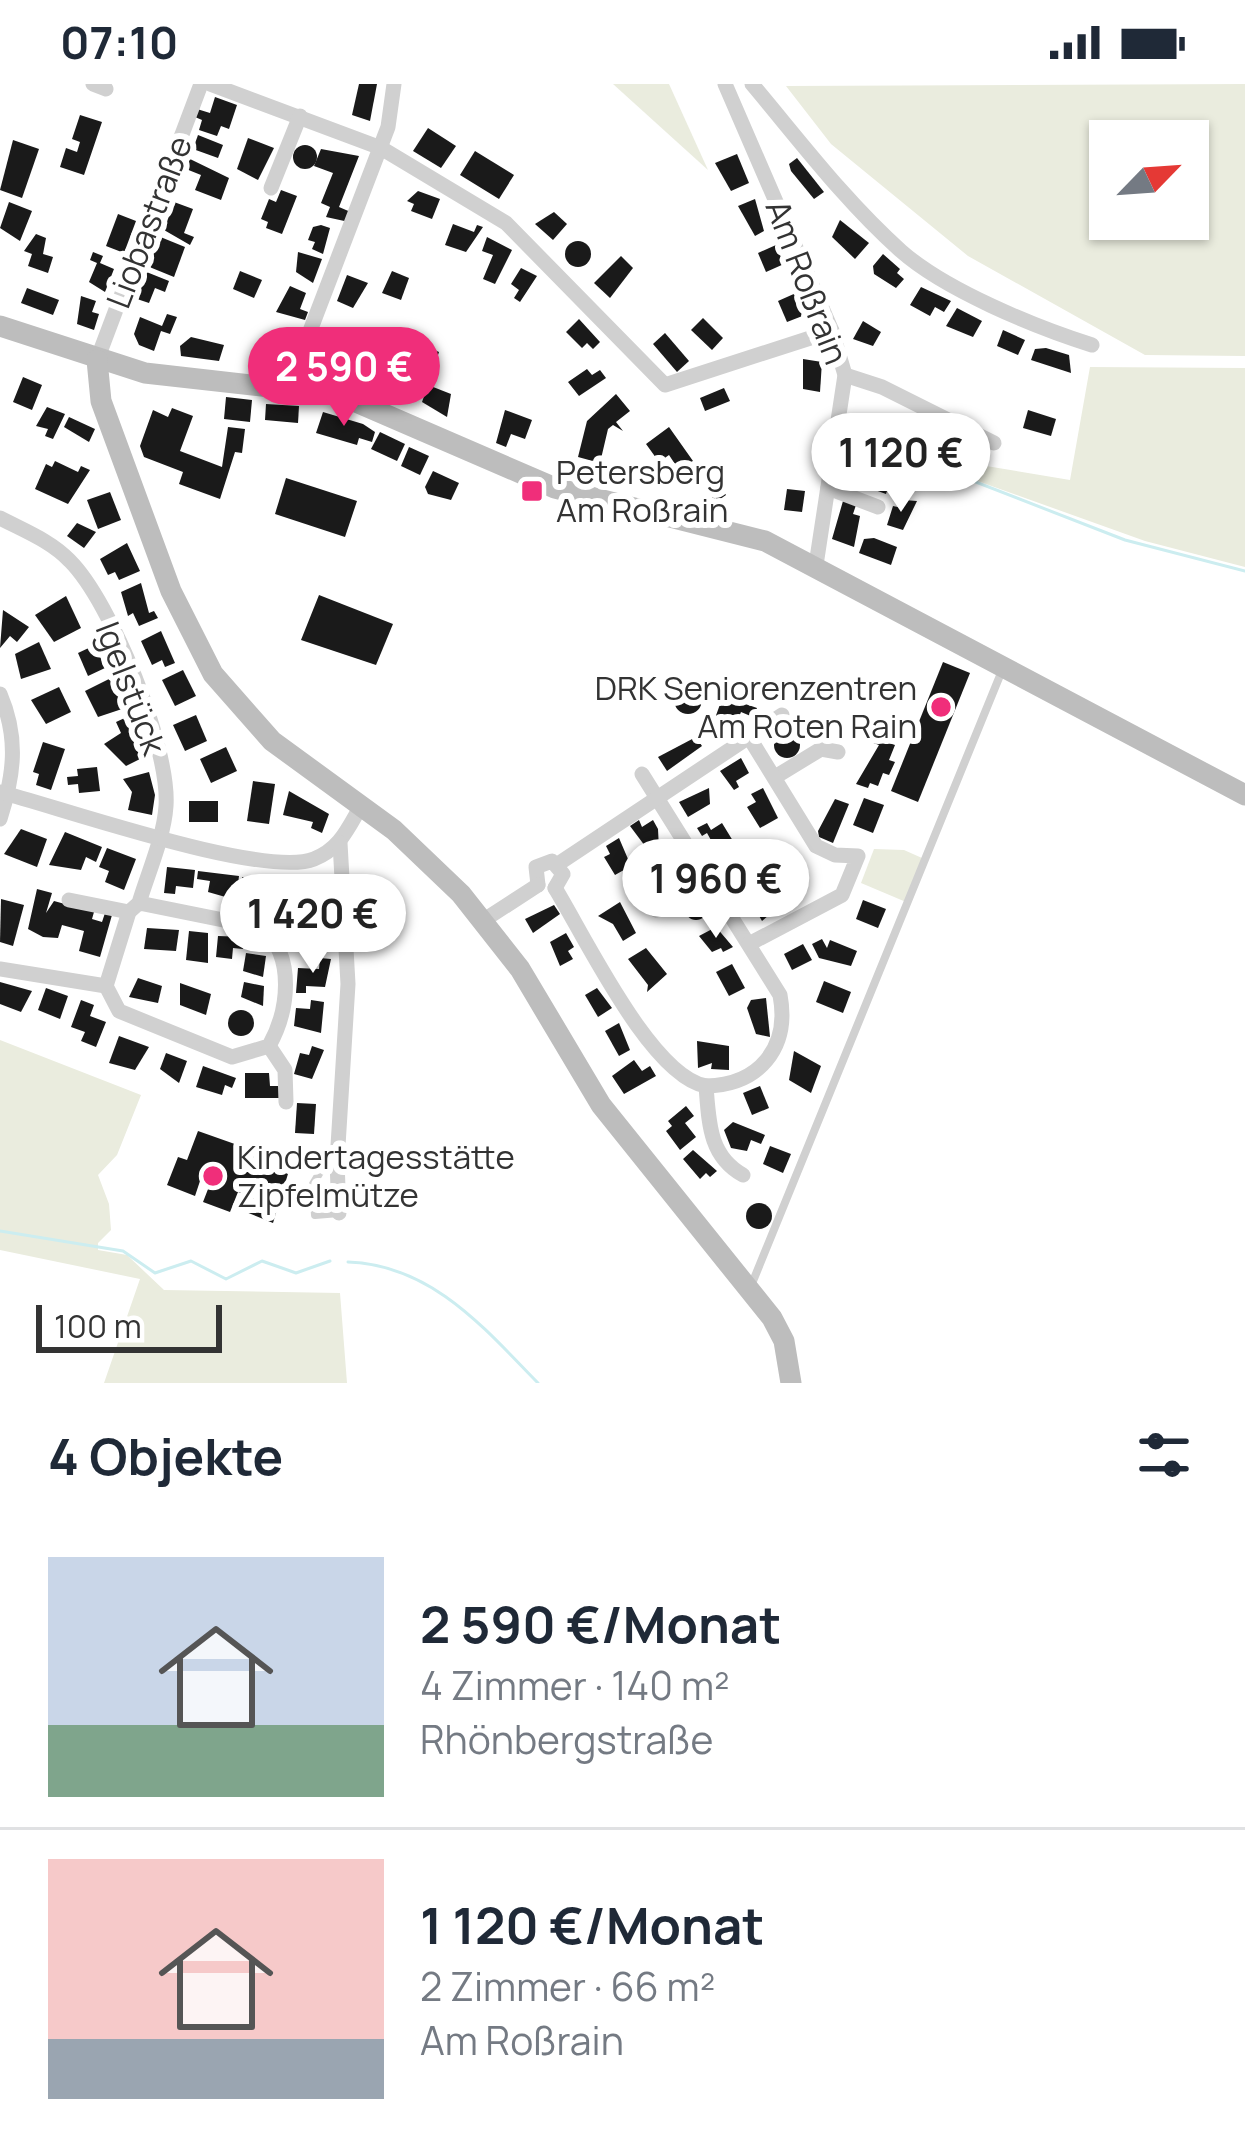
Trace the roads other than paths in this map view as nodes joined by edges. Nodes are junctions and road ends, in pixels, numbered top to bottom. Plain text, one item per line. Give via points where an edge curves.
1 (201, 84) edge
2 (210, 84) edge
3 (394, 84) edge
4 (725, 84) edge
5 (752, 84) edge
6 (300, 116) junction
7 (381, 148) junction
8 (271, 188) dead end
9 (0, 326) edge
10 (832, 332) junction
11 (1092, 346) dead end
12 (97, 360) junction
13 (845, 375) junction
14 (289, 386) junction
15 (994, 443) dead end
16 (828, 488) junction
17 (878, 507) dead end
18 (0, 518) edge
19 (816, 565) junction
20 (1004, 666) junction
21 (0, 694) edge
22 (782, 715) dead end
23 (749, 737) junction
24 (838, 752) dead end
25 (642, 774) dead end
26 (775, 777) junction
27 (4, 792) edge
28 (656, 796) junction
29 (1245, 796) edge
30 (361, 806) junction
31 (0, 819) edge
32 (158, 838) junction
33 (340, 843) junction
34 (558, 863) junction
35 (707, 877) junction
36 (538, 885) junction
37 (555, 888) junction
38 (69, 900) dead end
39 (134, 908) junction
40 (656, 910) dead end
41 (484, 920) junction
42 (749, 944) junction
43 (0, 969) edge
44 (106, 986) junction
45 (269, 1046) junction
46 (706, 1086) junction
47 (286, 1102) dead end
48 (332, 1162) junction
49 (743, 1175) dead end
50 (339, 1213) joint
51 (749, 1290) junction
52 (791, 1383) edge

1 - 12 street, Liobastraße
2 - 6 street
3 - 7 street
4 - 10 street, Am Roßrain
5 - 11 street via 902,252 930,273
6 - 7 street
6 - 8 street
7 - 10 street via 506,223 665,385
7 - 14 street
9 - 12 street
10 - 13 street, Am Roßrain
12 - 14 street via 186,380
12 - 30 street via 101,400 199,650 250,720
13 - 15 street
13 - 16 street, Am Roßrain
14 - 19 street via 374,406 555,488 731,530
16 - 17 street
16 - 19 street, Am Roßrain
18 - 32 street, Igelstück via 74,564 111,625 160,761 166,806
19 - 20 street
20 - 29 street
20 - 51 lane
21 - 27 street via 14,737
22 - 23 street
23 - 26 street
23 - 28 street
24 - 26 street via 821,749
25 - 28 street
26 - 42 street via 816,846 858,856 842,895
27 - 31 street
27 - 32 street
28 - 34 street
28 - 35 street
30 - 33 street
30 - 41 street via 437,868
32 - 33 street via 301,863
32 - 39 street, Igelstück
33 - 48 street via 349,984
34 - 36 street via 540,863
34 - 37 street via 563,880
35 - 40 street
35 - 42 street
36 - 37 street
36 - 41 street
37 - 46 street via 663,1062
38 - 39 street
39 - 44 street, Igelstück
39 - 45 street via 263,928 275,939 286,962 285,990
41 - 51 street via 601,1106
42 - 46 street via 780,995 783,1030 766,1065 745,1080
43 - 44 street
44 - 45 street via 119,1011 139,1023 232,1057
45 - 47 street via 285,1070
46 - 49 street via 714,1146
48 - 50 street
48 - 50 lane via 313,1184 316,1215
51 - 52 street via 782,1336

